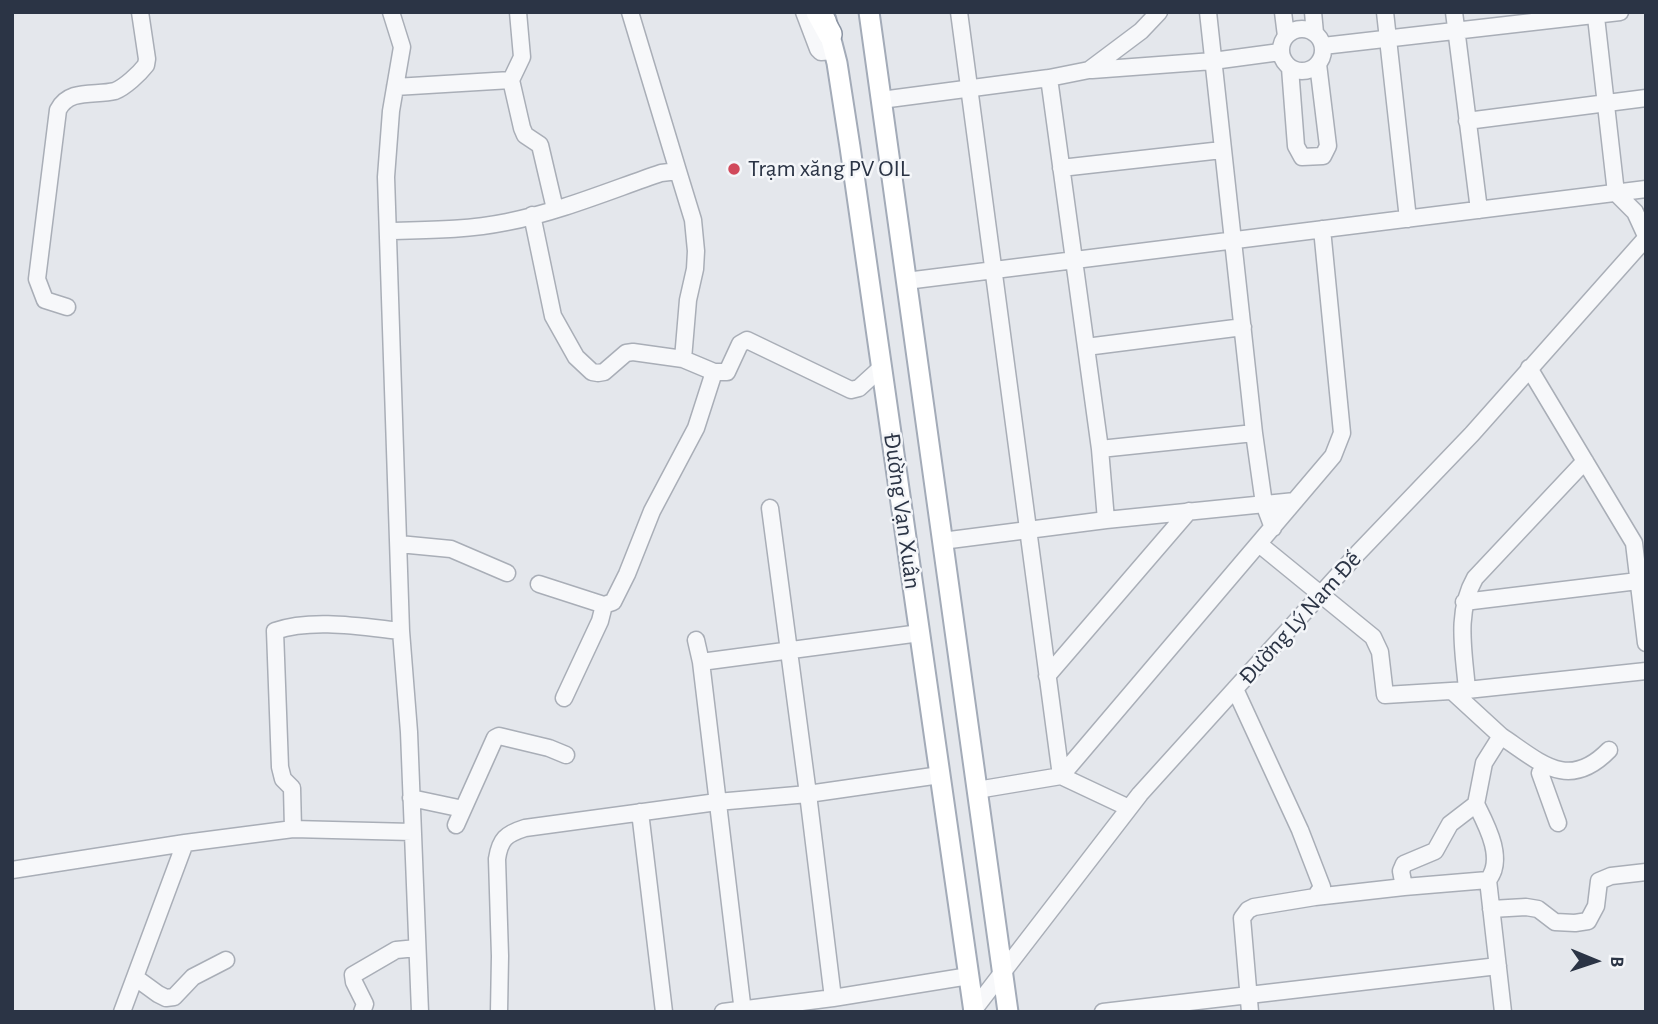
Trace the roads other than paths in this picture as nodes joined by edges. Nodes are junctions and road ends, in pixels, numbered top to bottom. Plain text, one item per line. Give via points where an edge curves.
1 (140, 12) edge
2 (391, 12) edge
3 (518, 12) edge
4 (630, 12) edge
5 (804, 12) edge
6 (818, 12) edge
7 (869, 12) edge
8 (959, 12) edge
9 (1159, 12) edge
10 (1208, 12) edge
11 (1283, 12) edge
12 (1312, 12) edge
13 (1385, 12) edge
14 (1454, 12) edge
15 (1620, 12) edge
16 (1596, 17) junction
17 (1456, 31) junction
18 (829, 32) edge
19 (1286, 36) junction
20 (1319, 40) junction
21 (1388, 40) junction
22 (1280, 52) junction
23 (1213, 61) junction
24 (1318, 64) junction
25 (1290, 68) junction
26 (1089, 70) junction
27 (1049, 78) junction
28 (512, 80) junction
29 (395, 87) junction
30 (968, 89) junction
31 (1646, 98) edge
32 (881, 100) junction
33 (1607, 103) junction
34 (1467, 121) junction
35 (1222, 150) junction
36 (1061, 168) junction
37 (678, 171) junction
38 (1646, 189) edge
39 (1616, 193) junction
40 (555, 209) junction
41 (1479, 210) junction
42 (532, 215) junction
43 (1408, 219) junction
44 (1322, 229) junction
45 (388, 231) junction
46 (1646, 237) edge
47 (1234, 240) junction
48 (1073, 260) junction
49 (992, 270) junction
50 (906, 281) junction
51 (67, 307) dead end
52 (1243, 327) junction
53 (1086, 347) junction
54 (683, 359) junction
55 (882, 367) junction
56 (1529, 368) junction
57 (715, 372) junction
58 (1255, 433) junction
59 (1100, 449) junction
60 (1585, 461) junction
61 (1295, 501) junction
62 (1265, 504) junction
63 (770, 508) dead end
64 (1189, 511) junction
65 (1106, 520) junction
66 (1273, 528) junction
67 (1028, 529) junction
68 (942, 541) junction
69 (399, 544) junction
70 (1259, 544) junction
71 (507, 573) dead end
72 (1638, 581) junction
73 (540, 584) dead end
74 (1321, 595) junction
75 (1464, 602) junction
76 (604, 605) junction
77 (401, 631) junction
78 (1645, 632) edge
79 (920, 634) junction
80 (696, 640) dead end
81 (789, 651) junction
82 (701, 662) junction
83 (1646, 671) edge
84 (1047, 676) junction
85 (1235, 689) junction
86 (1460, 690) junction
87 (564, 698) dead end
88 (1501, 736) junction
89 (1609, 750) dead end
90 (566, 755) dead end
91 (1538, 766) junction
92 (940, 775) junction
93 (1061, 776) junction
94 (977, 790) junction
95 (808, 793) junction
96 (411, 798) junction
97 (717, 802) junction
98 (1476, 804) junction
99 (1129, 808) junction
100 (463, 809) junction
101 (640, 812) junction
102 (1558, 823) dead end
103 (456, 825) dead end
104 (293, 829) junction
105 (412, 832) junction
106 (185, 843) junction
107 (12, 870) edge
108 (1646, 872) edge
109 (1488, 880) junction
110 (1404, 887) junction
111 (1315, 897) junction
112 (1491, 909) junction
113 (417, 948) junction
114 (226, 960) dead end
115 (1498, 966) junction
116 (1002, 970) junction
117 (969, 976) junction
118 (136, 978) junction
119 (833, 998) junction
120 (1249, 1004) edge
121 (743, 1011) edge
122 (973, 1011) edge
123 (122, 1012) edge
124 (362, 1012) edge
125 (420, 1012) edge
126 (499, 1012) edge
127 (664, 1012) edge
128 (723, 1012) edge
129 (1008, 1012) edge
130 (1103, 1012) edge
131 (1503, 1012) edge

1 - 51 street via 147,59 141,71 115,90 66,99 58,110 37,279 45,300
2 - 29 street via 402,47
3 - 28 street via 522,57
4 - 37 street
5 - 18 street via 821,52
6 - 18 highway
7 - 32 main road, Đường Vạn Xuân
8 - 30 street
9 - 26 street via 1141,32
10 - 23 street
11 - 19 street
12 - 20 street
13 - 21 street
14 - 17 street
15 - 16 street
16 - 17 street
16 - 33 street
17 - 21 street
17 - 34 street
18 - 55 main road, Đường Vạn Xuân
19 - 20 street via 1296,29 1310,30
19 - 22 street
20 - 21 street
20 - 24 street
21 - 43 street
22 - 23 street
22 - 25 street
23 - 26 street
23 - 35 street
24 - 25 street via 1308,71
24 - 25 street via 1328,146 1323,156 1301,157 1296,146
26 - 27 street
27 - 30 street
27 - 36 street
28 - 29 street
28 - 40 street via 525,135 540,145
29 - 45 street via 386,165
30 - 32 street
30 - 49 street
31 - 33 street
32 - 50 main road, Đường Vạn Xuân
33 - 34 street
33 - 39 street
34 - 41 street
35 - 36 street
35 - 47 street
36 - 48 street
37 - 40 street
37 - 54 street via 693,220 696,251
38 - 39 street
39 - 41 street
39 - 46 street via 1635,212
40 - 42 street
41 - 43 street
42 - 45 street via 463,228
42 - 54 street via 553,316 576,357 598,373 632,352
43 - 44 street
44 - 47 street
44 - 61 street via 1342,433 1332,456
45 - 69 street
46 - 56 street, Đường Lý Nam Đế
47 - 48 street
47 - 52 street
48 - 49 street
48 - 53 street
49 - 50 street
49 - 67 street
50 - 68 main road, Đường Vạn Xuân
52 - 53 street
52 - 58 street
53 - 59 street
54 - 57 street
55 - 57 street via 852,390 747,340 740,344 727,372
55 - 79 main road, Đường Vạn Xuân
56 - 60 street
56 - 74 street, Đường Lý Nam Đế
57 - 76 street via 696,428 652,511 616,598
58 - 59 street
58 - 62 street
59 - 65 street
60 - 72 street via 1633,542
60 - 75 street via 1475,578
61 - 62 street
61 - 66 street
62 - 64 street
62 - 66 street
63 - 81 street
64 - 65 street
64 - 84 street
65 - 67 street
66 - 70 street
67 - 68 street
67 - 84 street
68 - 94 main road, Đường Vạn Xuân
69 - 71 street via 451,550
69 - 77 street
70 - 74 street
70 - 93 street
72 - 75 street
72 - 78 street
73 - 76 street
74 - 85 street, Đường Lý Nam Đế
74 - 86 street via 1373,637 1385,695
75 - 86 street
76 - 87 street
77 - 96 street
77 - 104 street via 353,625 275,631 280,767 292,789
79 - 81 street
79 - 92 main road, Đường Vạn Xuân
80 - 82 street
81 - 82 street
81 - 95 street
82 - 97 street
83 - 86 street
84 - 93 street
85 - 99 street, Đường Lý Nam Đế
85 - 111 street via 1322,887
86 - 88 street
88 - 91 street
88 - 98 street via 1484,763
89 - 91 street via 1590,766 1571,771
90 - 100 street via 499,736 493,740
91 - 102 street
92 - 95 street
92 - 117 main road, Đường Vạn Xuân
93 - 94 street
93 - 99 street
94 - 116 main road, Đường Vạn Xuân
95 - 97 street
95 - 119 street
96 - 100 street
96 - 105 street
97 - 101 street
97 - 121 street
98 - 109 street via 1496,862
98 - 110 street via 1450,824 1435,851 1402,866
99 - 116 street, Đường Lý Nam Đế
100 - 103 street
101 - 126 street via 525,828 510,832 499,845
101 - 127 street
104 - 105 street
104 - 106 street
105 - 113 street
106 - 107 street
106 - 118 street
108 - 112 street via 1599,881 1596,906 1588,921 1555,922 1538,909 1526,907
109 - 110 street
109 - 112 street
110 - 111 street
111 - 120 street via 1254,907 1245,914 1241,925
112 - 115 street
113 - 124 street via 396,950 353,975 365,1004
113 - 125 street
114 - 118 street via 193,977 174,997 158,994
115 - 120 street
115 - 131 street
116 - 122 street, Đường Lý Nam Đế
116 - 129 main road, Đường Vạn Xuân
117 - 119 street
117 - 122 main road, Đường Vạn Xuân
118 - 123 street
119 - 121 street
120 - 130 street
121 - 128 street

